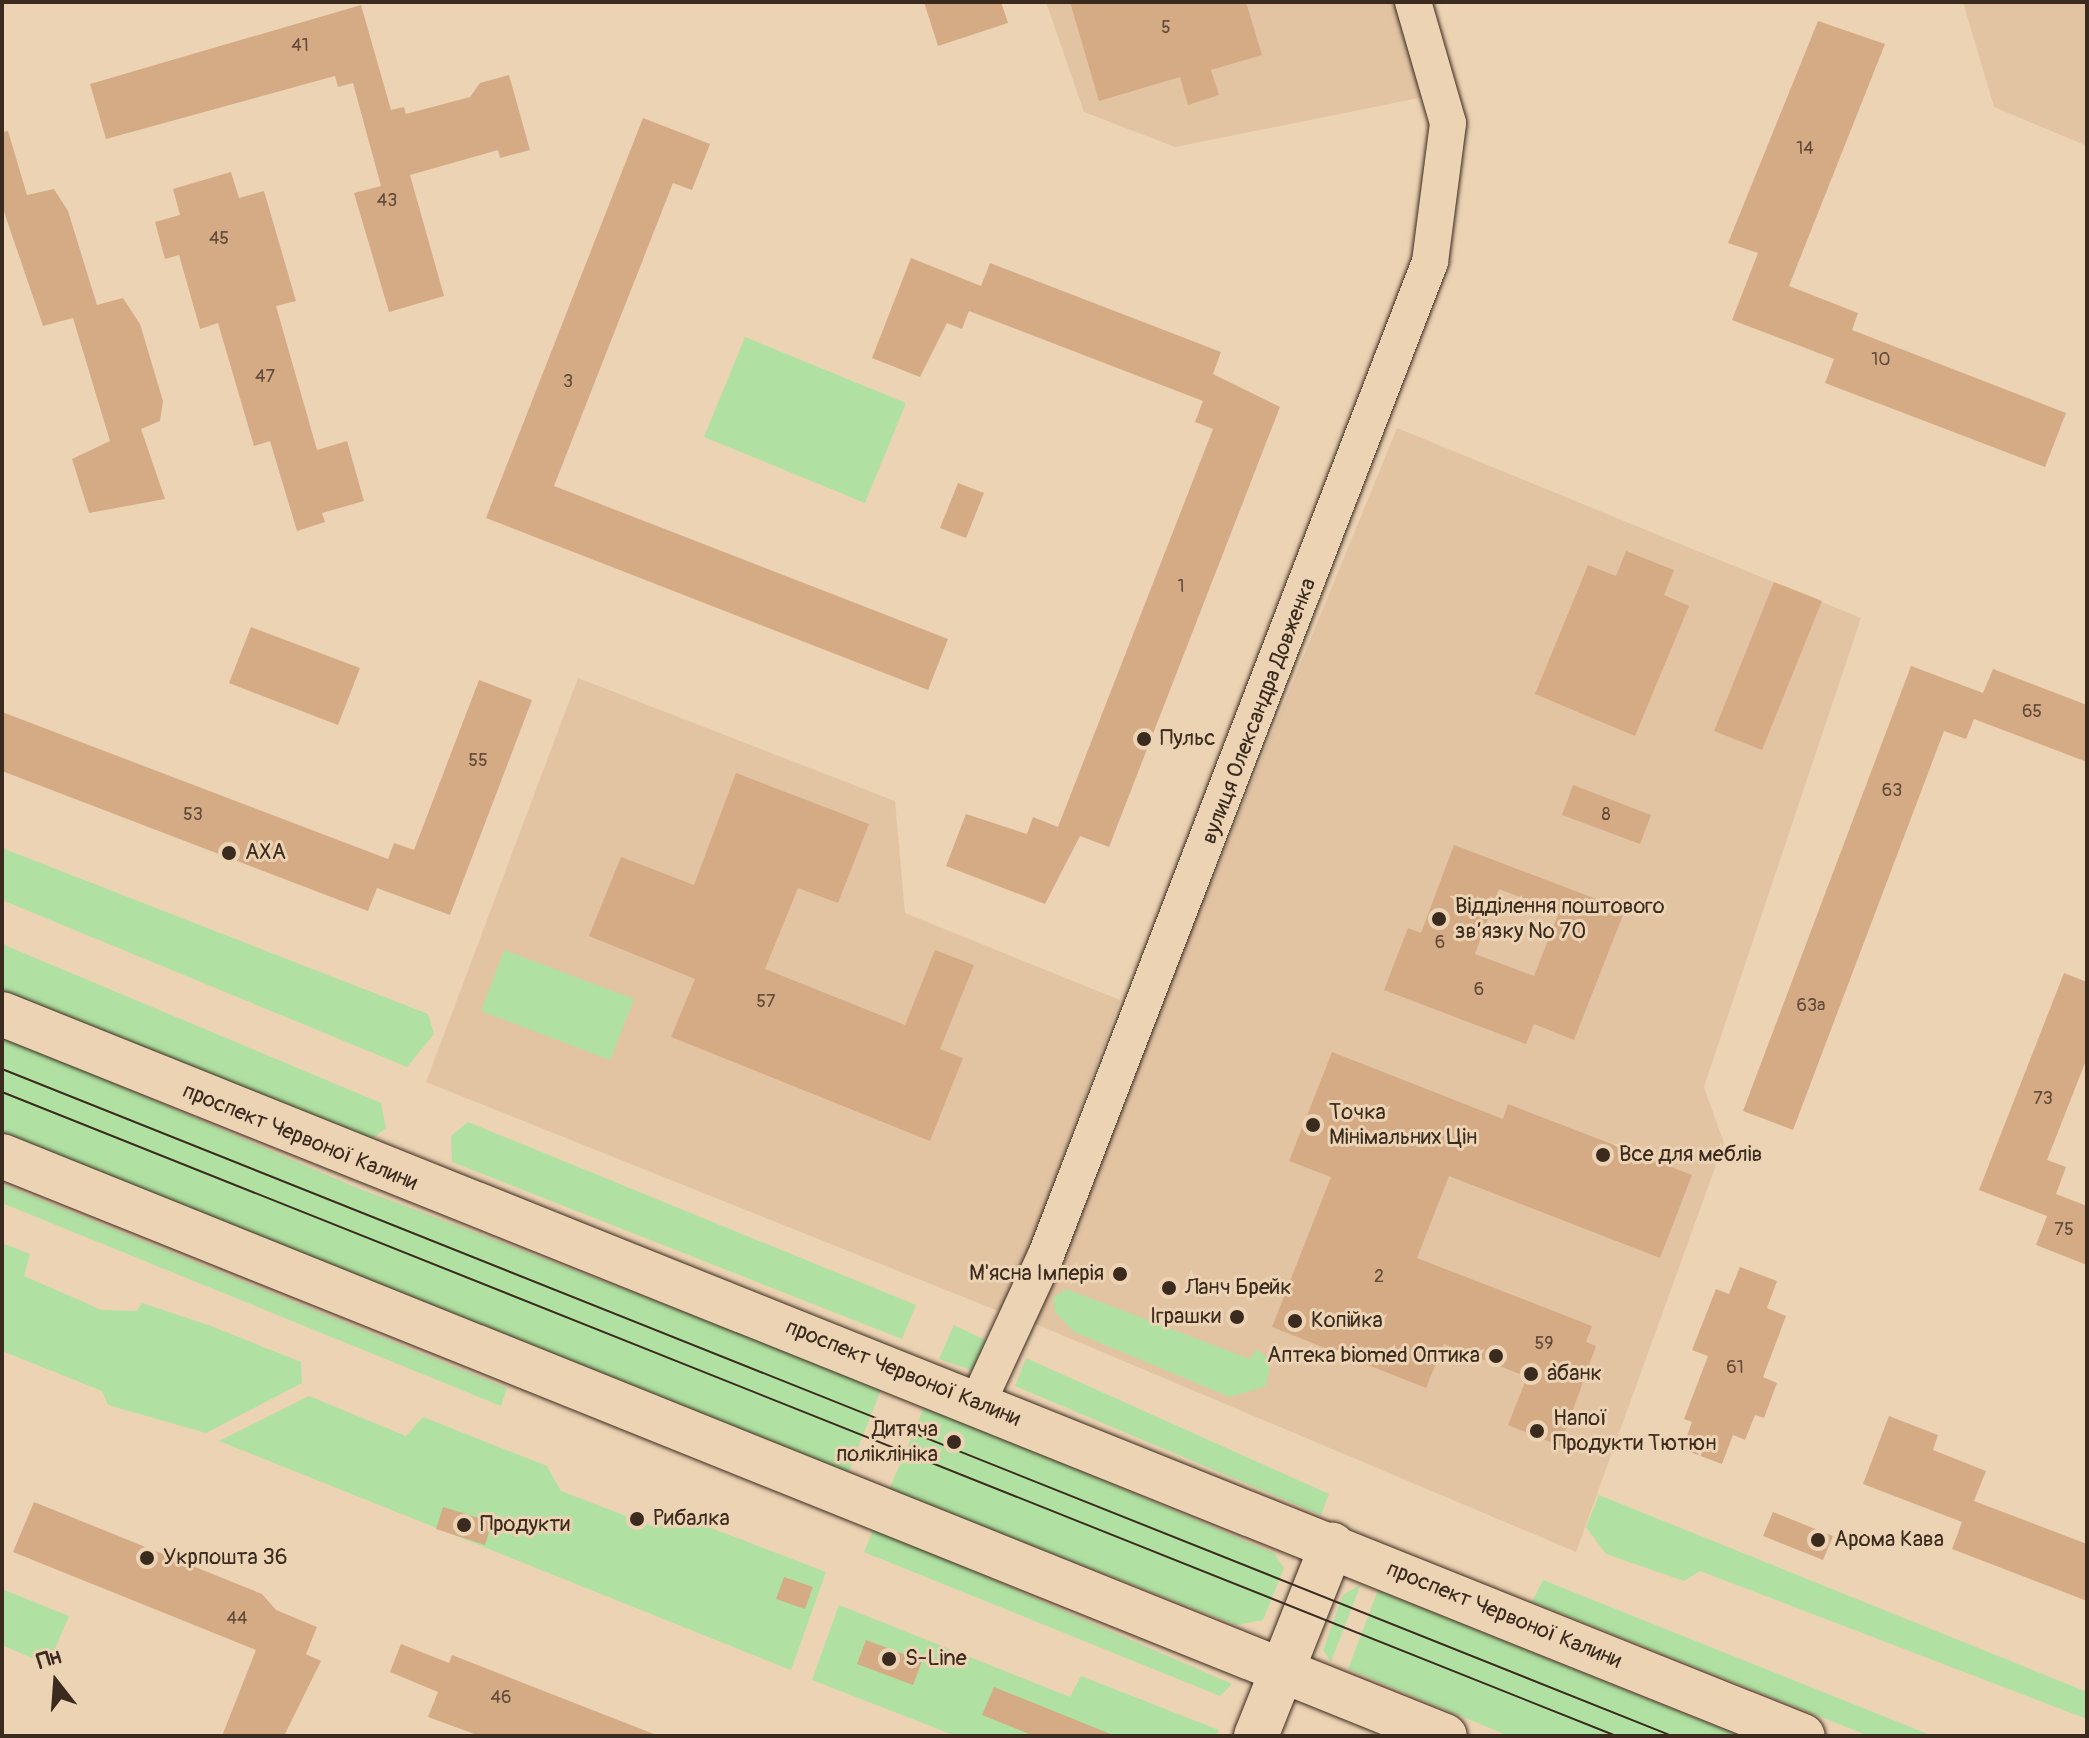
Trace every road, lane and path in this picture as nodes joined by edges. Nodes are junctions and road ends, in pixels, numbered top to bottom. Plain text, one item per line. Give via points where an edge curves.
1 (1413, 2) edge
2 (2, 1014) edge
3 (2, 1156) edge
4 (978, 1402) junction
5 (1332, 1545) junction
6 (1284, 1668) junction
7 (1256, 1736) edge
8 (1445, 1736) edge
9 (1803, 1736) edge

1 - 4 street, вулиця Олександра Довженка via 1448,123 1430,262 1052,1240
2 - 4 main road, проспект Червоної Калини
3 - 6 main road
4 - 5 main road, проспект Червоної Калини
5 - 6 main road
5 - 9 main road, проспект Червоної Калини
6 - 7 main road
6 - 8 main road

